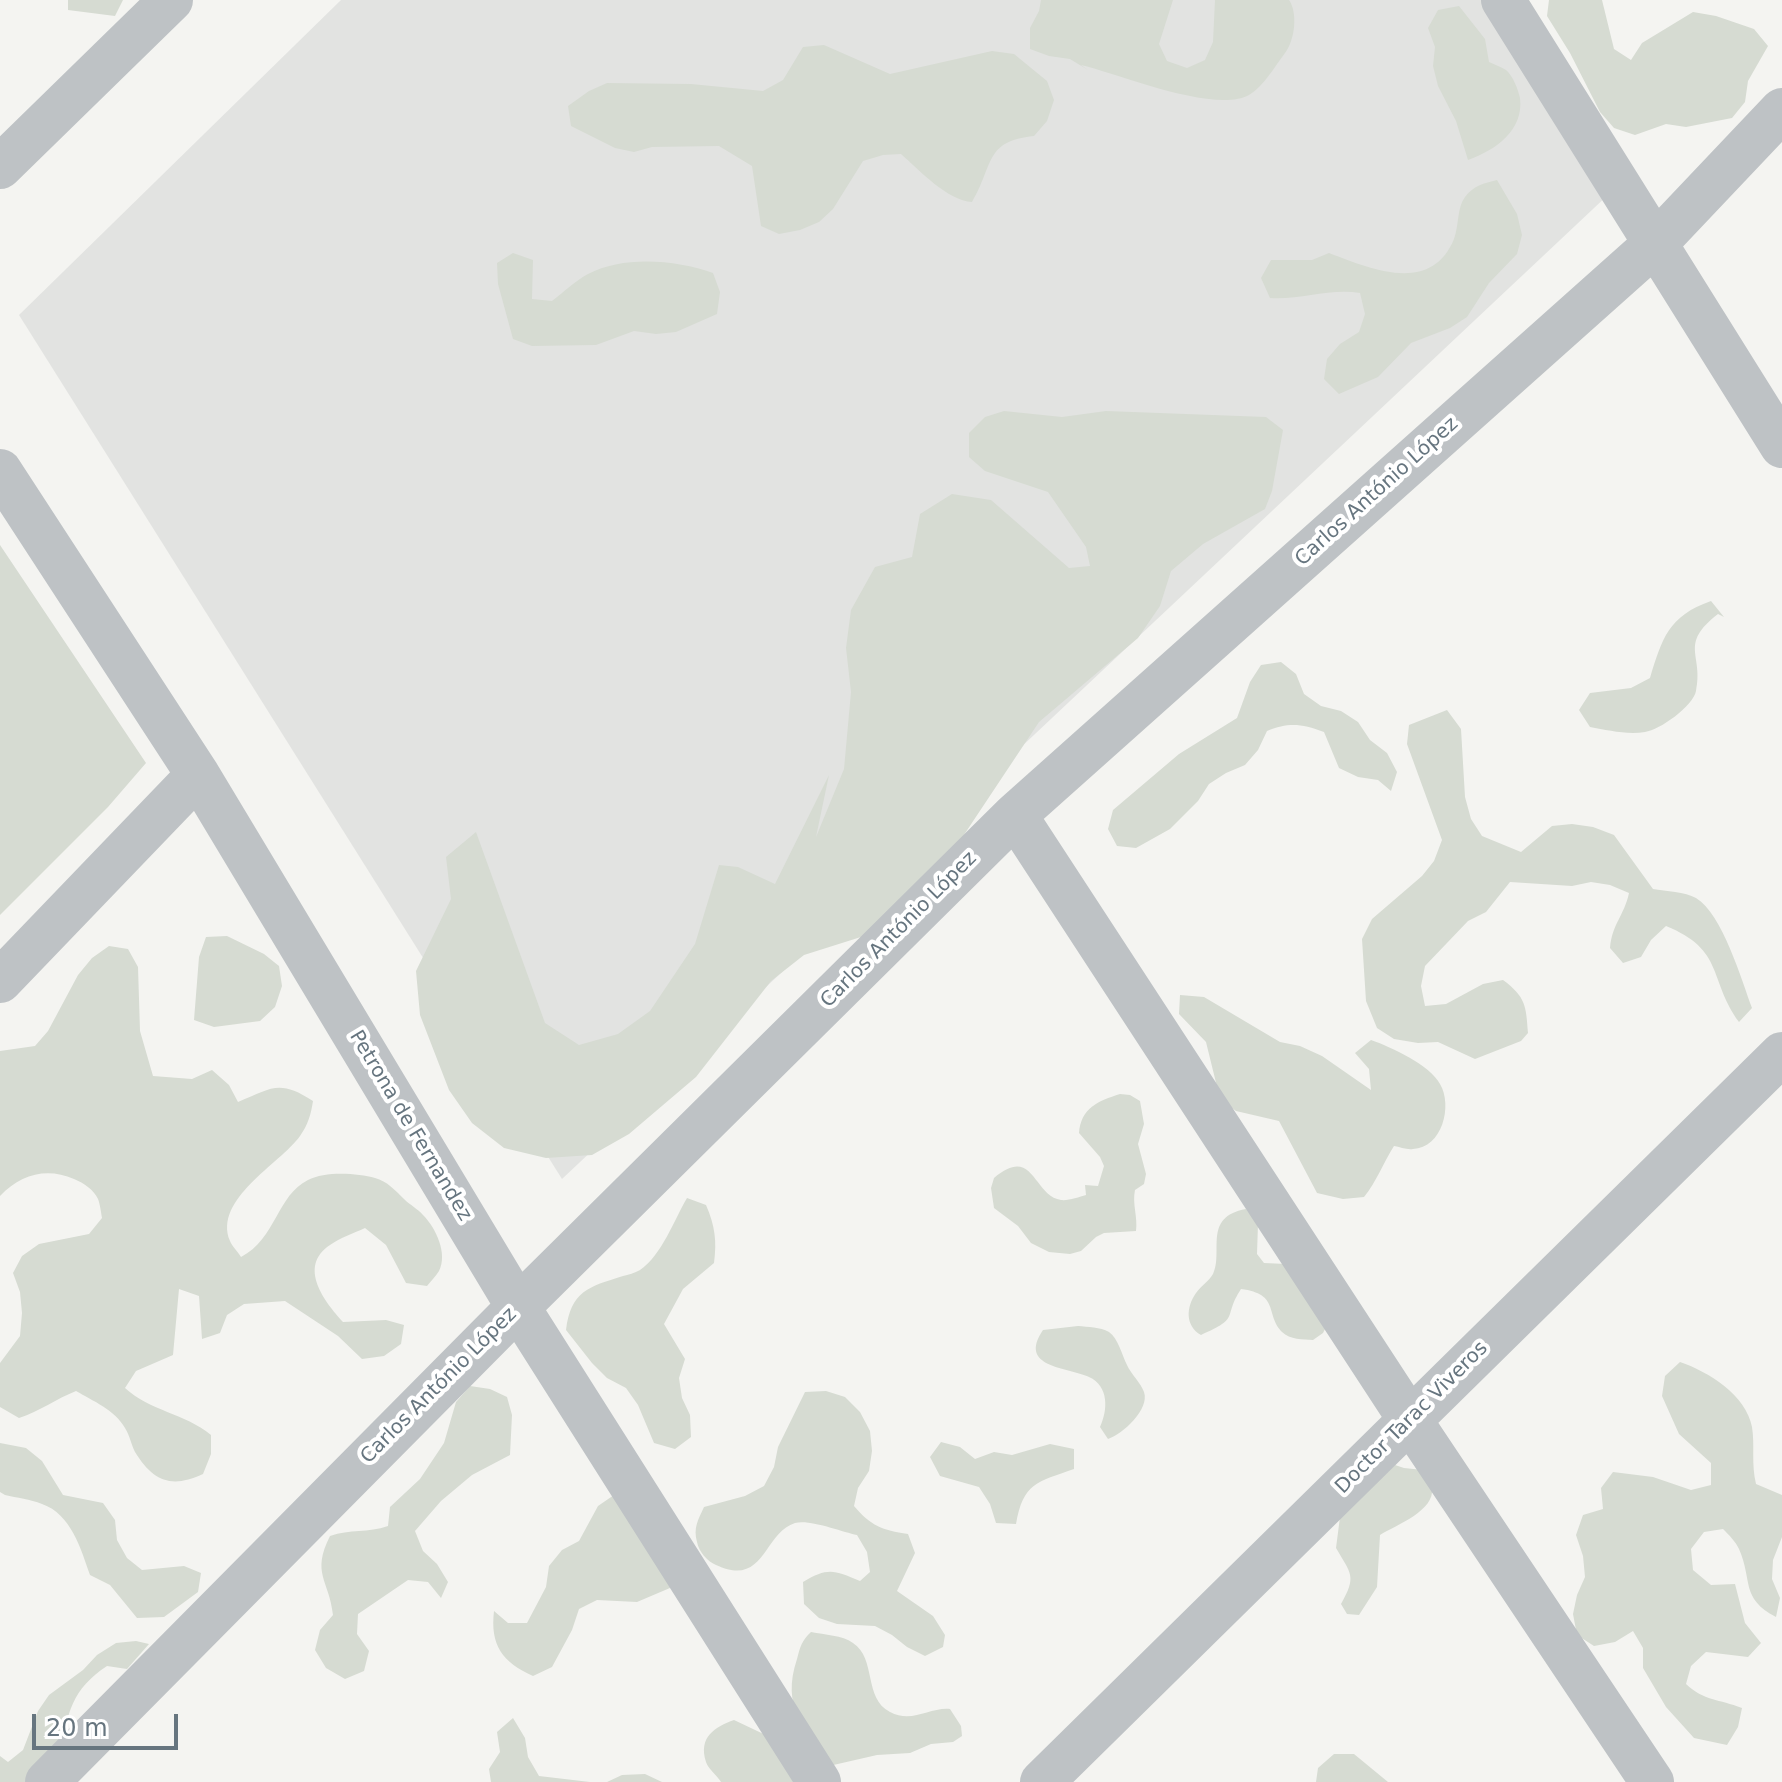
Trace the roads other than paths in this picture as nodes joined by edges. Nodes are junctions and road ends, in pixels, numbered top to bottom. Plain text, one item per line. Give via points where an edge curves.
1 (171, 0) edge
2 (1503, 0) edge
3 (1782, 110) edge
4 (0, 167) edge
5 (1655, 244) junction
6 (1782, 446) edge
7 (0, 471) edge
8 (198, 775) junction
9 (1015, 815) junction
10 (0, 981) edge
11 (1782, 1054) edge
12 (518, 1307) junction
13 (1410, 1420) junction
14 (47, 1782) edge
15 (819, 1782) edge
16 (1042, 1782) edge
17 (1652, 1782) edge

1 - 4 street
2 - 5 street
3 - 5 street, Carlos António López
5 - 6 street
5 - 9 street, Carlos António López
7 - 8 street, Petrona de Fernandez
8 - 10 street
8 - 12 street, Petrona de Fernandez
9 - 12 street, Carlos António López
9 - 13 street
11 - 13 street, Doctor Tarac Viveros
12 - 14 street, Carlos António López
12 - 15 street, Petrona de Fernandez
13 - 16 street, Doctor Tarac Viveros
13 - 17 street

